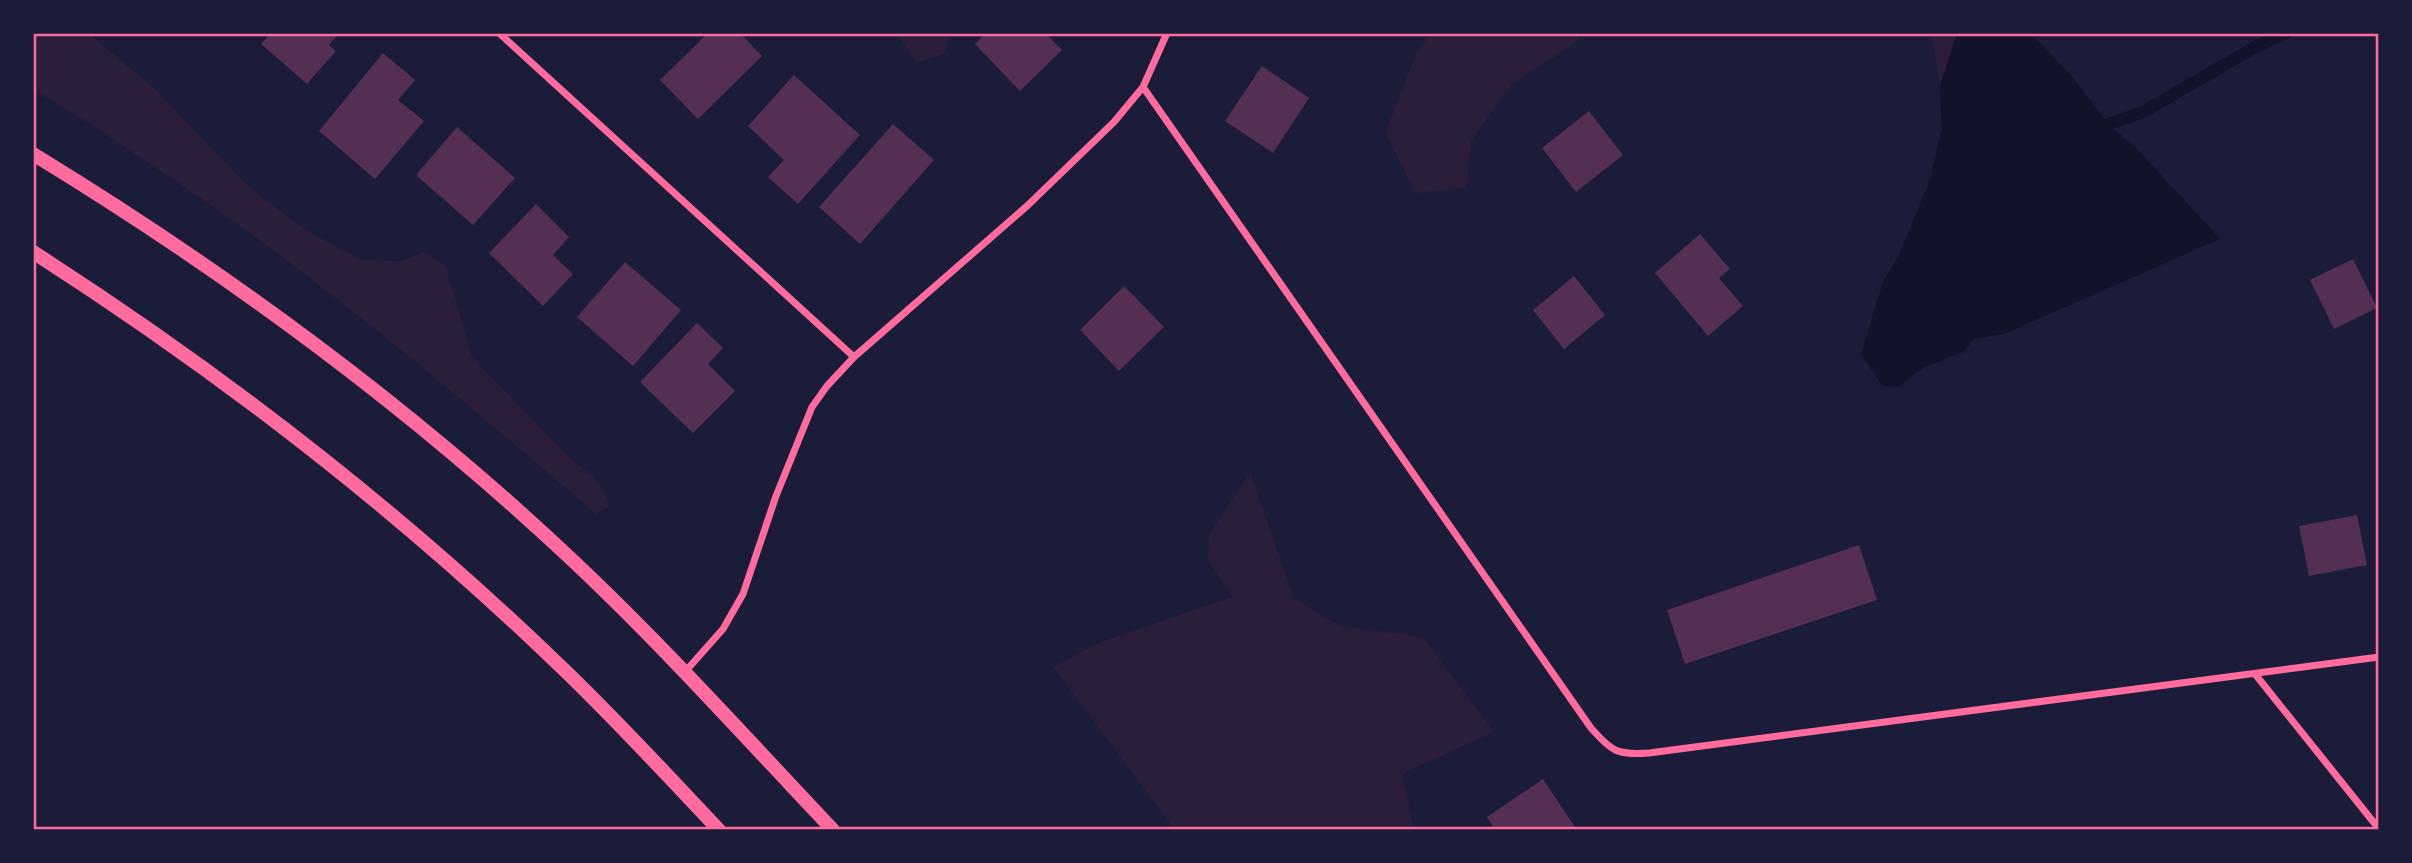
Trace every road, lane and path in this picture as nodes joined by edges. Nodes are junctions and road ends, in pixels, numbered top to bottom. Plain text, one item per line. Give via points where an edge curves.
1 (499, 33) edge
2 (1167, 33) edge
3 (1143, 87) junction
4 (33, 154) edge
5 (33, 252) edge
6 (854, 357) junction
7 (2379, 657) edge
8 (683, 674) junction
9 (2255, 674) junction
10 (2379, 829) edge
11 (719, 830) edge
12 (833, 830) edge

1 - 6 street
2 - 3 street
3 - 6 street via 1114,122 1027,206
3 - 9 street via 1591,728 1612,750 1649,753
4 - 8 main road via 167,239 374,392 569,557
5 - 11 main road via 201,365 400,524 559,665
6 - 8 street via 812,407 743,594 723,629
7 - 9 street
8 - 12 main road
9 - 10 street

